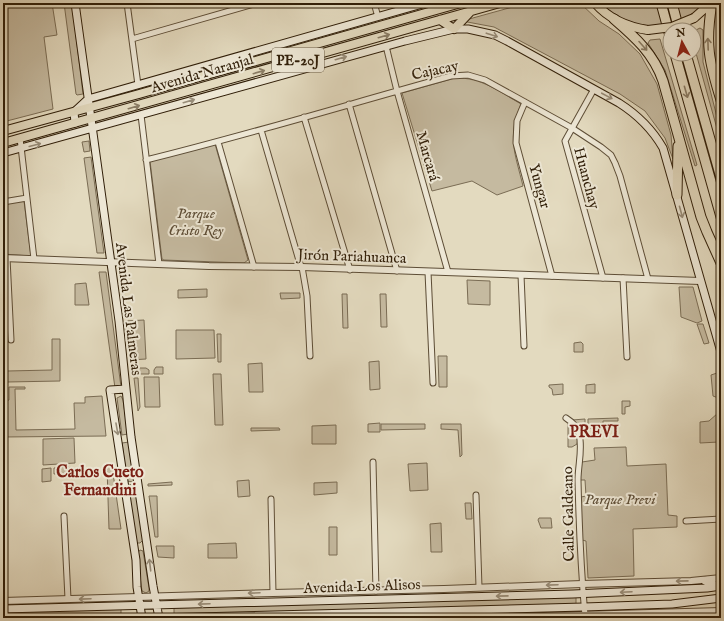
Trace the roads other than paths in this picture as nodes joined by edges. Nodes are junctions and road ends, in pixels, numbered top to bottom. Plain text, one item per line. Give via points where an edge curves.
1 (75, 3) edge
2 (127, 3) edge
3 (257, 3) edge
4 (374, 3) edge
5 (426, 3) edge
6 (436, 3) edge
7 (460, 3) edge
8 (500, 3) edge
9 (595, 3) edge
10 (661, 3) edge
11 (672, 3) edge
12 (711, 3) edge
13 (471, 11) junction
14 (431, 12) junction
15 (378, 17) junction
16 (614, 19) junction
17 (440, 20) junction
18 (666, 22) edge
19 (677, 22) edge
20 (454, 29) junction
21 (132, 39) junction
22 (386, 46) junction
23 (677, 62) edge
24 (688, 62) edge
25 (715, 82) junction
26 (138, 85) junction
27 (594, 89) junction
28 (397, 91) junction
29 (721, 93) edge
30 (721, 100) edge
31 (525, 102) junction
32 (89, 103) junction
33 (349, 104) junction
34 (74, 112) junction
35 (141, 115) junction
36 (304, 117) junction
37 (91, 119) junction
38 (75, 122) junction
39 (92, 128) junction
40 (572, 128) junction
41 (261, 130) junction
42 (3, 131) edge
43 (679, 137) junction
44 (20, 138) junction
45 (218, 142) junction
46 (3, 143) edge
47 (21, 148) junction
48 (3, 153) edge
49 (146, 160) junction
50 (721, 178) edge
51 (677, 195) junction
52 (27, 198) junction
53 (3, 202) edge
54 (721, 218) edge
55 (5, 258) edge
56 (34, 259) junction
57 (110, 262) junction
58 (721, 263) edge
59 (159, 264) junction
60 (254, 267) junction
61 (302, 267) junction
62 (350, 270) junction
63 (397, 271) junction
64 (428, 272) junction
65 (448, 272) junction
66 (521, 275) junction
67 (552, 276) junction
68 (603, 278) junction
69 (623, 278) junction
70 (648, 279) junction
71 (700, 281) junction
72 (11, 340) dead end
73 (524, 346) dead end
74 (721, 352) edge
75 (310, 356) dead end
76 (627, 357) dead end
77 (433, 384) dead end
78 (126, 389) junction
79 (566, 418) dead end
80 (373, 462) dead end
81 (476, 495) dead end
82 (271, 499) dead end
83 (64, 516) dead end
84 (721, 519) edge
85 (686, 521) dead end
86 (147, 544) junction
87 (134, 545) junction
88 (721, 578) edge
89 (705, 580) junction
90 (582, 584) junction
91 (720, 586) edge
92 (479, 587) junction
93 (376, 591) junction
94 (273, 593) junction
95 (583, 594) junction
96 (138, 597) junction
97 (155, 597) junction
98 (721, 598) edge
99 (68, 599) junction
100 (3, 601) edge
101 (139, 606) junction
102 (157, 606) junction
103 (584, 607) junction
104 (3, 609) edge
105 (721, 612) edge
106 (681, 615) edge
107 (585, 616) junction
108 (627, 616) edge
109 (210, 617) edge
110 (563, 617) edge
111 (142, 618) edge
112 (156, 618) edge
113 (159, 618) edge
114 (474, 618) edge
115 (504, 618) edge

1 - 32 main road, Avenida Las Palmeras
2 - 21 street
3 - 21 street
4 - 15 street
5 - 15 main road, Avenida Naranjal
6 - 14 highway
7 - 14 highway, Avenida Naranjal / PE-20J
8 - 13 highway, Avenida Naranjal / PE-20J
9 - 16 highway
10 - 18 highway
11 - 19 highway
12 - 16 highway, bridge via 694,18 660,29 648,30
25 -> 12 highway via 708,44
13 - 17 highway, Avenida Naranjal / PE-20J
13 - 20 highway
14 - 32 highway, Avenida Naranjal / PE-20J via 139,94
15 - 26 main road, Avenida Naranjal
16 -> 43 highway via 637,39 654,60 663,81
17 - 20 highway
37 -> 17 highway, Avenida Naranjal / PE-20J
20 - 22 main road, Avenida Naranjal
20 -> 27 main road via 495,35
21 - 26 street
22 - 28 street, Marcará
35 -> 22 main road, Avenida Naranjal
23 -> 54 highway
24 - 50 highway
25 - 29 highway
25 - 30 highway
26 - 32 main road, Avenida Naranjal
27 - 40 street, Huanchay
27 -> 51 main road via 633,112 656,136 663,148
28 - 31 street, Cajacay via 451,76 468,76 485,80
28 - 33 street, Cajacay
28 - 65 street, Marcará
31 - 40 street, Cajacay
31 - 67 street, Yungar via 517,121 516,143
32 - 34 highway, Avenida Naranjal / PE-20J
32 - 37 main road, Avenida Las Palmeras
33 - 36 street, Cajacay
33 - 63 street
34 - 38 main road
34 - 42 highway, Avenida Naranjal / PE-20J
35 - 39 main road, Avenida Naranjal
35 - 49 street
36 - 41 street, Cajacay
36 - 62 street
37 - 38 highway, Avenida Naranjal / PE-20J
37 - 39 main road, Avenida Las Palmeras
38 - 44 highway, Avenida Naranjal / PE-20J
47 -> 39 main road, Avenida Naranjal
39 - 57 main road, Avenida Las Palmeras
40 - 68 street, Huanchay via 565,141 566,147
40 - 70 street, Cajacay via 611,155 620,176
41 - 45 street, Cajacay
41 - 61 street
43 - 51 highway
43 - 58 highway via 704,224
44 - 46 highway, Avenida Naranjal / PE-20J
44 - 47 street
45 - 49 street, Cajacay
45 - 60 street
47 - 48 main road, Avenida Naranjal
47 - 52 street
49 - 59 street
51 -> 71 main road
52 - 53 street
52 - 56 street
55 - 56 street, Jirón Pariahuanca
55 - 72 street
56 - 57 street, Jirón Pariahuanca
57 - 59 street, Jirón Pariahuanca
57 - 78 main road, Avenida Las Palmeras
59 - 60 street, Jirón Pariahuanca
60 - 61 street, Jirón Pariahuanca
61 - 62 street, Jirón Pariahuanca
61 - 75 street via 307,296
62 - 63 street, Jirón Pariahuanca
63 - 64 street, Jirón Pariahuanca
64 - 65 street, Jirón Pariahuanca
64 - 77 street
65 - 66 street, Jirón Pariahuanca
66 - 67 street, Jirón Pariahuanca
66 - 73 street
67 - 68 street, Jirón Pariahuanca
68 - 69 street, Jirón Pariahuanca
69 - 70 street, Jirón Pariahuanca
69 - 76 street
70 - 71 street, Jirón Pariahuanca
71 - 74 main road
78 - 86 main road, Avenida Las Palmeras
78 -> 87 main road, Avenida Las Palmeras via 110,390
79 - 90 street, Calle Galdeano via 574,424 579,435
80 - 93 street
81 - 92 street
82 - 94 street
83 - 99 street
84 - 85 street
86 - 87 main road
97 -> 86 main road, Avenida Las Palmeras
87 - 96 main road, Avenida Las Palmeras
88 - 89 street, Avenida Los Alisos
89 -> 90 street, Avenida Los Alisos
89 - 91 main road
90 -> 92 street, Avenida Los Alisos
90 - 95 street, Calle Galdeano
91 -> 95 main road, Avenida Los Alisos
92 - 93 street, Avenida Los Alisos
93 - 94 street, Avenida Los Alisos
94 -> 97 street, Avenida Los Alisos
95 -> 102 main road, Avenida Los Alisos
95 - 103 street, Calle Galdeano
96 - 97 street, Avenida Los Alisos
96 -> 99 street, Avenida Los Alisos
96 - 101 main road, Avenida Las Palmeras
97 - 102 main road, Avenida Las Palmeras
98 - 103 main road, Avenida Los Alisos via 672,604
99 - 100 street, Avenida Los Alisos
101 - 102 main road, Avenida Los Alisos
101 - 104 main road, Avenida Los Alisos
101 - 111 main road, Avenida Las Palmeras
102 - 113 main road, Avenida Las Palmeras
103 - 107 street, Calle Galdeano
103 - 109 main road, Avenida Los Alisos
105 - 106 street
106 - 108 street
107 - 108 street
107 - 110 street
109 - 113 main road, Avenida Los Alisos
110 - 115 street
112 - 113 main road, Avenida Los Alisos
114 - 115 street

